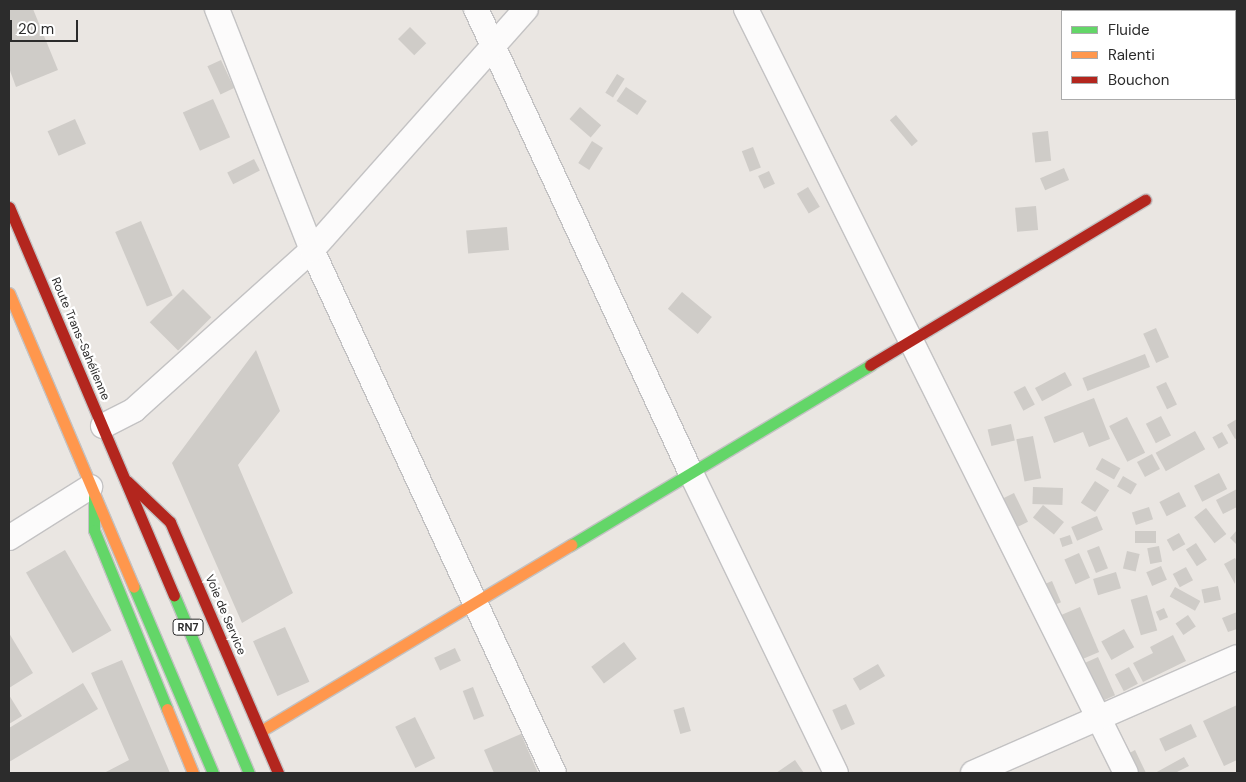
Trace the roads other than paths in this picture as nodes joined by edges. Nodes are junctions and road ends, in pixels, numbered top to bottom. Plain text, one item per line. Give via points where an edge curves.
1 (217, 9) edge
2 (476, 9) edge
3 (526, 9) edge
4 (746, 9) edge
5 (491, 48) junction
6 (1145, 200) dead end
7 (9, 207) edge
8 (312, 250) junction
9 (9, 293) edge
10 (910, 342) junction
11 (103, 426) junction
12 (690, 471) junction
13 (127, 481) junction
14 (92, 492) junction
15 (9, 538) edge
16 (476, 603) junction
17 (1237, 657) edge
18 (1097, 720) junction
19 (261, 731) junction
20 (192, 773) edge
21 (213, 773) edge
22 (249, 773) edge
23 (278, 773) edge
24 (554, 773) edge
25 (836, 773) edge
26 (973, 773) edge
27 (1126, 773) edge

1 - 8 street
2 - 5 street
3 - 5 street
4 - 10 street
5 - 8 street
5 - 12 street
6 - 10 main road
7 - 11 main road, Route Trans-Sahélienne / RN7
8 - 11 street via 134,410
8 - 16 street
9 - 14 main road, RN7
10 - 12 main road
10 - 18 street
11 - 13 main road, Route Trans-Sahélienne / RN7
12 - 16 main road
12 - 25 street
13 - 19 main road, Voie de Service via 170,522
13 - 22 main road, RN7
14 - 15 street
14 - 20 main road via 94,530
14 - 21 main road, RN7
16 - 19 main road
16 - 24 street
17 - 18 street
18 - 26 street
18 - 27 street
19 - 23 main road, Voie de Service

